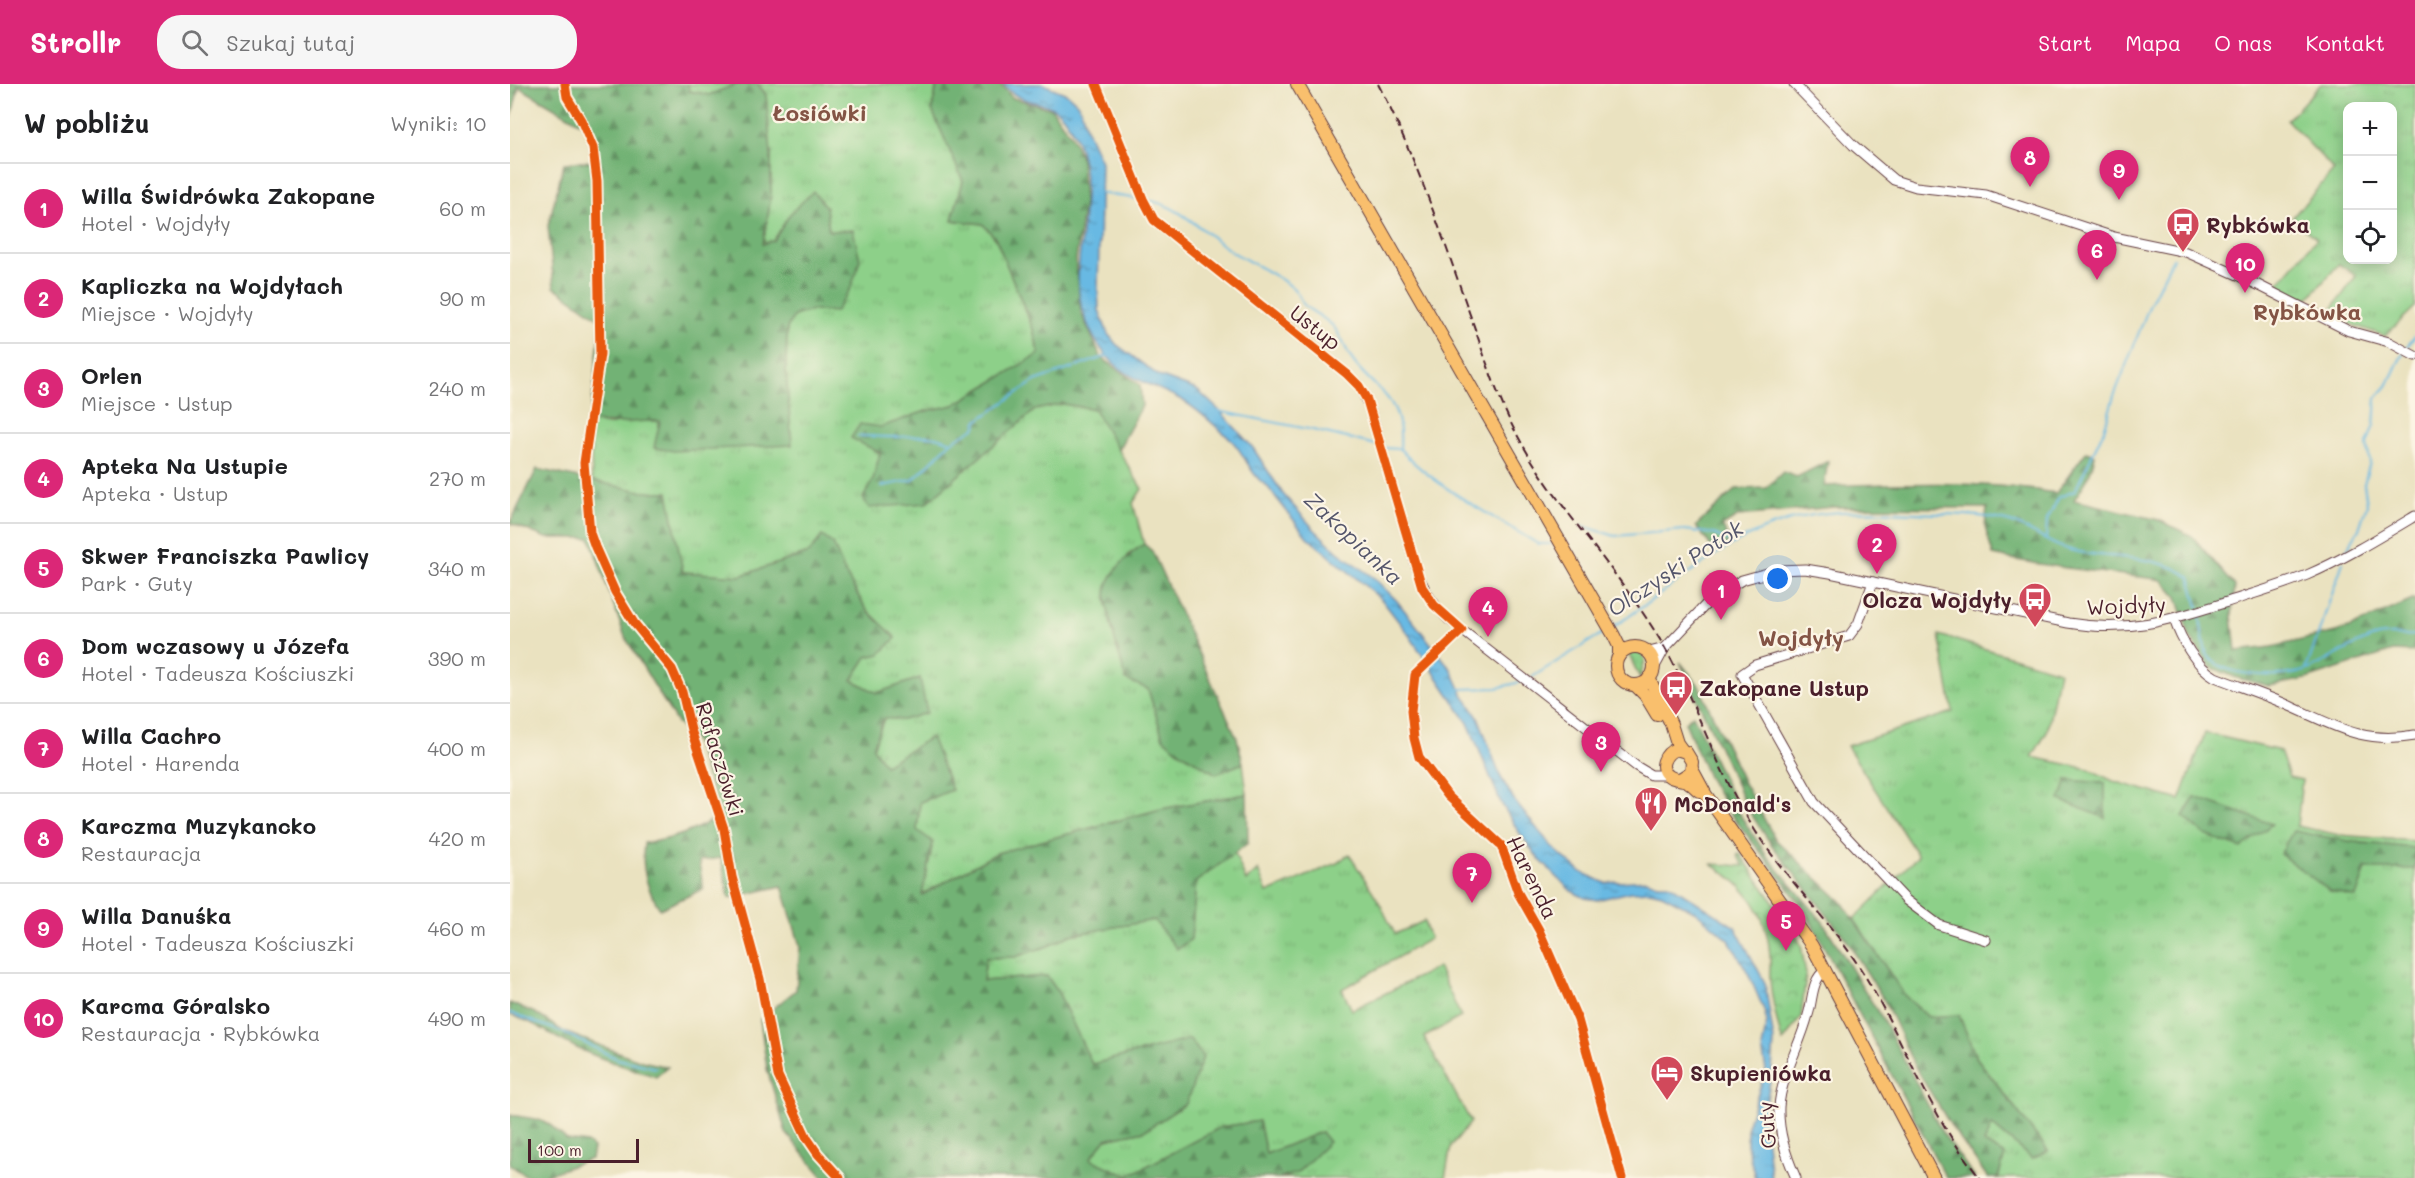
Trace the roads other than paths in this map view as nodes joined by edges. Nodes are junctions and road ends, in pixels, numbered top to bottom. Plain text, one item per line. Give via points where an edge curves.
1 (565, 84) edge
2 (1096, 84) edge
3 (1297, 84) edge
4 (1794, 84) edge
5 (2415, 356) edge
6 (2415, 516) edge
7 (1873, 582) junction
8 (2174, 619) junction
9 (1613, 626) junction
10 (1462, 630) junction
11 (1635, 646) junction
12 (1665, 648) junction
13 (1649, 652) junction
14 (1618, 656) junction
15 (1651, 674) junction
16 (1636, 686) junction
17 (2415, 735) edge
18 (1682, 750) junction
19 (1666, 757) junction
20 (1692, 769) junction
21 (1644, 772) junction
22 (1667, 775) junction
23 (1680, 779) junction
24 (1706, 795) junction
25 (1986, 940) dead end
26 (1826, 970) junction
27 (840, 1178) edge
28 (1622, 1178) edge
29 (1796, 1178) edge
30 (1934, 1178) edge

1 - 27 street, Rafaczówki via 567,97 582,120 592,148 597,181 600,354 584,463 590,533 615,592 634,623 672,669 682,692 723,829 760,979 778,1076 807,1138
2 - 10 street, Ustup via 1154,220 1359,386 1371,411 1422,587 1434,605
3 - 9 main road via 1583,581
4 - 5 street via 1853,146 1894,180 1916,187 1986,195 2114,237 2186,252 2349,331 2389,342
6 - 8 street via 2313,572
7 - 8 street, Wojdyły via 2092,627 2134,627
7 - 12 street, Wojdyły via 1805,569 1757,575 1716,596
7 - 25 street via 1858,624 1849,636 1755,665 1743,674 1822,810 1906,900 1939,925
8 - 17 street, Wojdyły via 2196,660 2215,677 2291,706 2337,729 2376,736
9 - 11 main road
9 - 14 main road
10 - 21 street, Ustup
10 - 28 street, Harenda via 1414,675 1412,711 1417,753 1448,796 1501,845 1518,893 1539,930 1578,1020
11 - 13 main road
11 - 14 main road
12 - 13 street
12 - 15 street, Wojdyły
13 - 15 main road via 1653,661
14 - 16 main road via 1618,675 1625,683
15 - 16 main road
15 - 18 main road
16 - 19 main road via 1666,729
18 - 19 main road
18 - 20 main road via 1692,759
19 - 21 street
19 - 22 main road via 1663,768
20 - 23 main road
20 - 24 main road
21 - 22 street
22 - 23 main road
23 - 24 main road
24 - 26 main road
26 - 29 street, Guty via 1817,979 1779,1108 1785,1154
26 - 30 main road

